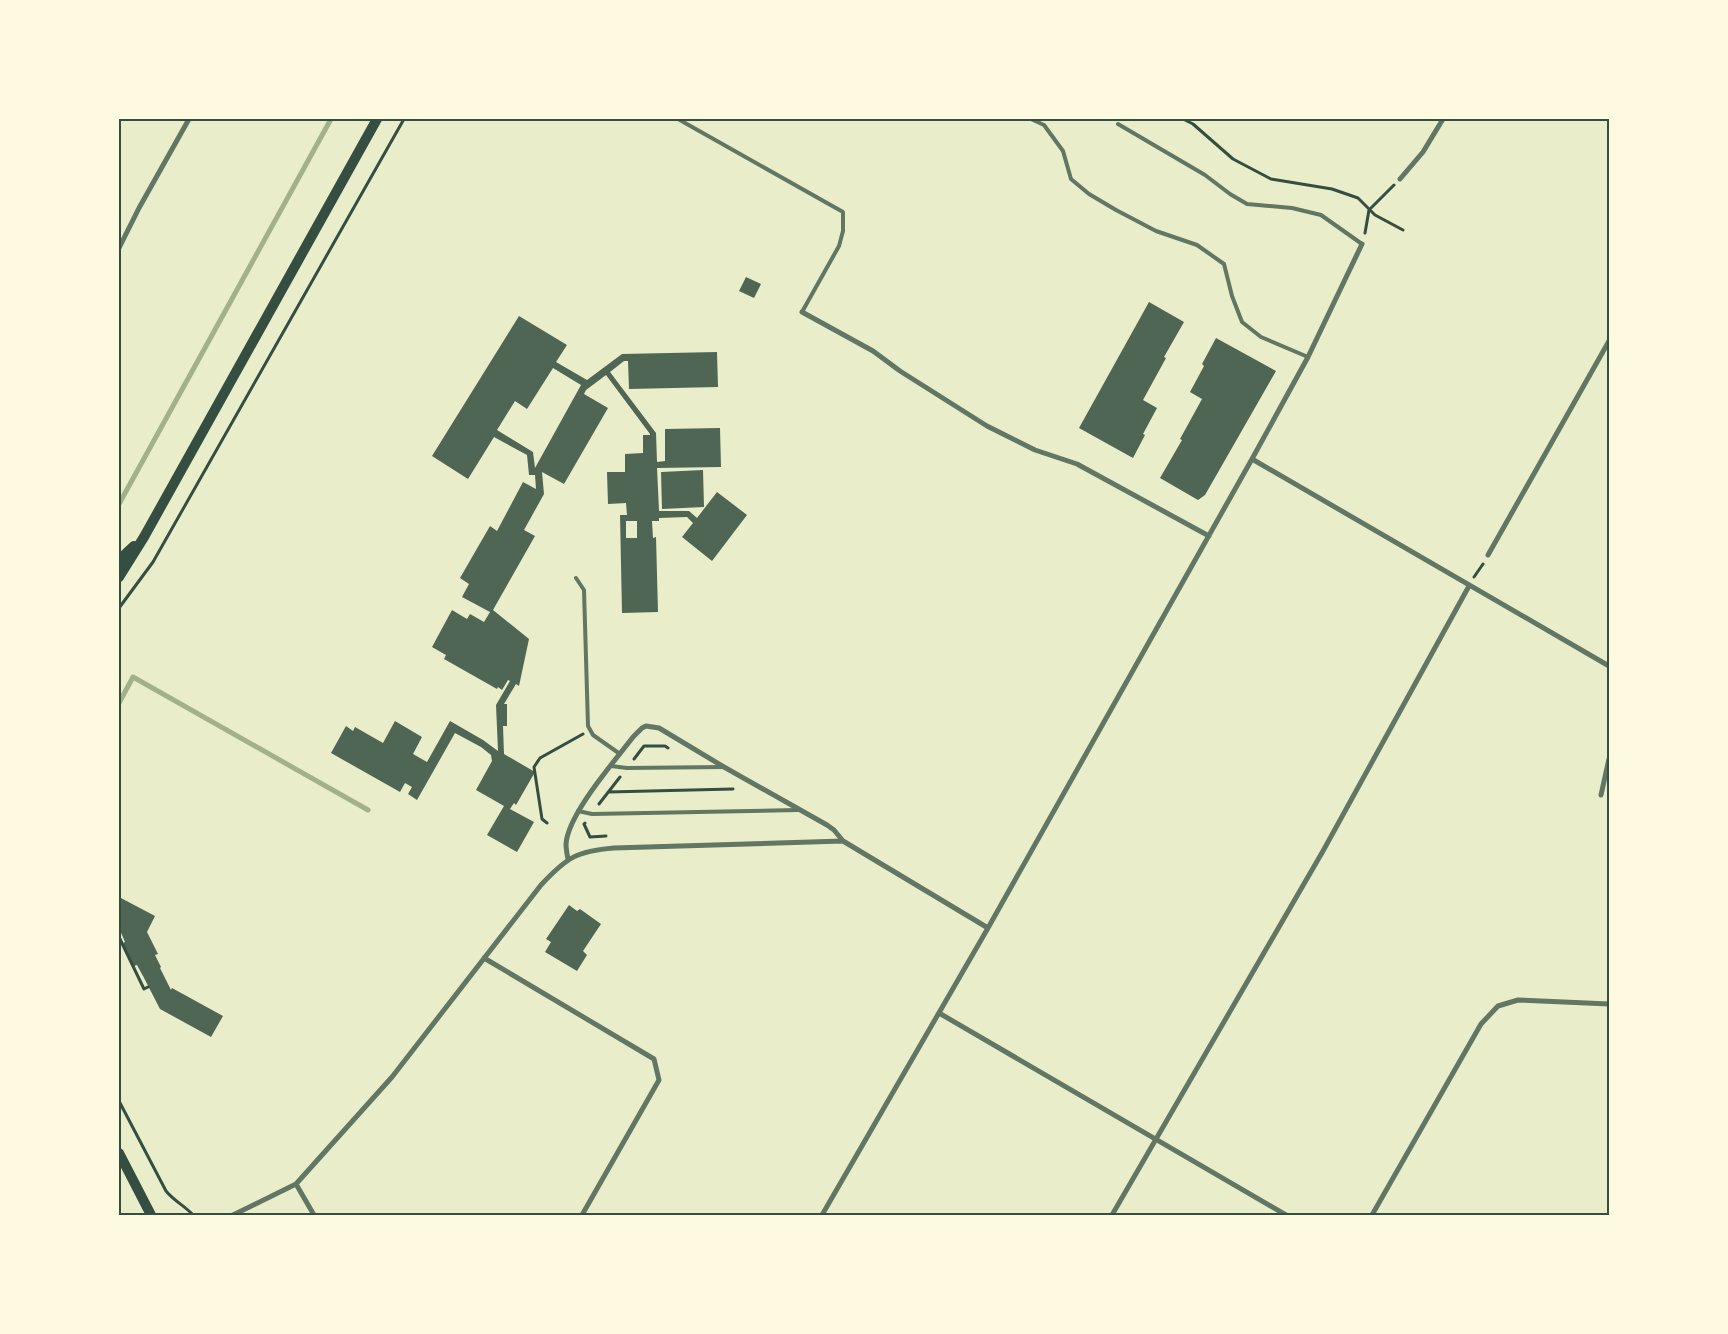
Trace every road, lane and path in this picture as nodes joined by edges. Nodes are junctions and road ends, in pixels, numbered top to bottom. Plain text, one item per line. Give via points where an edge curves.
1 (190, 119) edge
2 (377, 119) edge
3 (404, 119) edge
4 (678, 119) edge
5 (1031, 119) edge
6 (1183, 119) edge
7 (1443, 119) edge
8 (1118, 124) dead end
9 (1400, 179) joint
10 (1369, 210) junction
11 (1403, 230) dead end
12 (1362, 244) junction
13 (119, 248) edge
14 (802, 312) joint
15 (1609, 340) edge
16 (1308, 357) junction
17 (1252, 459) junction
18 (1210, 536) junction
19 (144, 537) junction
20 (1488, 555) joint
21 (119, 560) edge
22 (119, 577) edge
23 (576, 578) dead end
24 (1469, 586) junction
25 (119, 608) edge
26 (1609, 666) edge
27 (590, 731) junction
28 (620, 754) junction
29 (1609, 759) edge
30 (612, 766) junction
31 (724, 767) junction
32 (732, 789) dead end
33 (1601, 795) dead end
34 (800, 810) junction
35 (578, 811) junction
36 (592, 814) junction
37 (547, 823) dead end
38 (610, 836) dead end
39 (843, 841) junction
40 (568, 859) junction
41 (988, 928) junction
42 (119, 938) edge
43 (125, 948) junction
44 (119, 951) edge
45 (484, 958) junction
46 (148, 986) dead end
47 (1609, 1004) edge
48 (939, 1013) junction
49 (119, 1101) edge
50 (1156, 1139) junction
51 (119, 1153) edge
52 (296, 1184) junction
53 (151, 1215) edge
54 (193, 1215) edge
55 (233, 1215) edge
56 (314, 1215) edge
57 (582, 1215) edge
58 (822, 1215) edge
59 (1112, 1215) edge
60 (1286, 1215) edge
61 (1372, 1215) edge

1 - 13 street
2 - 19 main road
3 - 25 path via 153,562
4 - 14 lane via 843,212 839,246
5 - 16 lane via 1044,125 1063,152 1071,179 1116,210 1156,231 1197,245 1224,264 1242,322 1260,337
6 - 10 path via 1233,159 1271,179 1358,198
7 - 9 street via 1423,152
8 - 12 lane via 1206,175 1247,204 1292,208 1321,215
9 - 10 path
10 - 11 path
10 - 12 path
12 - 16 street
14 - 18 street via 872,351 987,426 1035,450 1077,464
15 - 20 street
16 - 17 street
17 - 18 street
17 - 24 street
18 - 41 street
19 - 21 main road
19 - 22 main road
20 - 24 path
23 - 27 lane via 584,590
24 - 26 street
24 - 50 street via 1323,851
27 - 28 lane
27 - 37 path via 540,758 534,767 542,819
28 - 30 street
28 - 31 street via 642,728 652,726
29 - 33 street
30 - 31 lane
30 - 35 street
31 - 34 street
32 - 36 path via 609,792
34 - 36 lane
34 - 39 street via 828,825
35 - 36 lane
35 - 40 street via 566,844
36 - 38 path via 584,824 590,837
39 - 40 street via 614,848 593,850
39 - 41 street
40 - 45 street via 542,884
41 - 48 street
42 - 43 path
43 - 44 path
43 - 46 path via 144,988
45 - 52 street via 392,1077
45 - 57 street via 654,1059 660,1080
47 - 61 street via 1518,1000 1498,1006 1480,1024
48 - 50 street
48 - 58 street
49 - 54 path via 166,1191
50 - 59 street
50 - 60 street
51 - 53 main road
52 - 55 street
52 - 56 street

